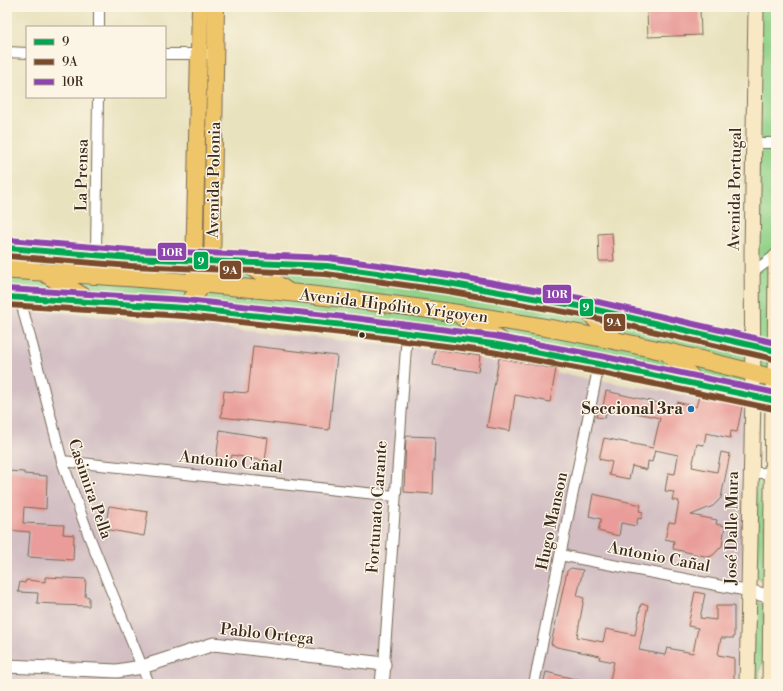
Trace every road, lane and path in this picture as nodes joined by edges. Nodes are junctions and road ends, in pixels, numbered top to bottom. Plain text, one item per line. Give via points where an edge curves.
1 (99, 7) edge
2 (200, 7) edge
3 (216, 7) edge
4 (756, 7) edge
5 (99, 26) edge
6 (7, 52) edge
7 (26, 53) edge
8 (166, 54) edge
9 (200, 54) junction
10 (216, 54) junction
11 (98, 98) edge
12 (754, 143) junction
13 (776, 143) edge
14 (7, 248) edge
15 (47, 251) junction
16 (96, 254) junction
17 (776, 256) edge
18 (122, 257) junction
19 (195, 261) junction
20 (212, 261) junction
21 (244, 262) junction
22 (776, 268) edge
23 (7, 269) edge
24 (44, 272) junction
25 (752, 274) junction
26 (158, 280) junction
27 (203, 284) junction
28 (289, 292) junction
29 (7, 297) edge
30 (20, 298) junction
31 (94, 303) junction
32 (584, 307) junction
33 (185, 308) junction
34 (455, 312) junction
35 (407, 333) junction
36 (614, 340) junction
37 (753, 346) junction
38 (513, 348) junction
39 (776, 351) edge
40 (667, 352) junction
41 (599, 364) junction
42 (752, 372) junction
43 (776, 379) edge
44 (700, 386) junction
45 (753, 396) junction
46 (775, 401) edge
47 (62, 462) junction
48 (751, 473) junction
49 (772, 473) junction
50 (395, 496) junction
51 (560, 555) junction
52 (748, 592) junction
53 (773, 597) edge
54 (384, 664) junction
55 (7, 666) edge
56 (142, 667) junction
57 (149, 684) edge
58 (382, 684) edge
59 (534, 684) edge
60 (747, 684) edge
61 (770, 684) edge

1 - 5 street
2 - 9 main road, Avenida Polonia
3 - 10 main road, Avenida Polonia
4 - 12 main road, Avenida Portugal
6 - 7 street
8 - 9 street
9 - 10 street
9 - 19 main road, Avenida Polonia
10 - 20 main road, Avenida Polonia
11 - 16 street, La Prensa
12 - 13 street
12 - 25 main road, Avenida Portugal
14 - 15 street
15 - 16 street
15 - 23 highway
16 - 18 street
17 - 22 main road
17 - 25 street
18 - 19 street
18 - 26 highway
19 - 20 street
19 - 27 main road, Avenida Polonia via 194,274
20 - 21 street
20 - 27 main road, Avenida Polonia via 212,274
21 - 28 highway
21 - 32 street via 327,266 448,283
22 - 39 main road
23 - 24 highway, Avenida Hipólito Yrigoyen
24 - 26 highway, Avenida Hipólito Yrigoyen
24 - 31 highway
25 - 37 main road, Avenida Portugal
26 - 27 highway, Avenida Hipólito Yrigoyen
27 - 28 highway, Avenida Hipólito Yrigoyen
27 - 33 highway
28 - 34 highway, Avenida Hipólito Yrigoyen
29 - 30 street
30 - 31 street
30 - 47 street, Casimira Pella
31 - 33 street
32 - 36 highway
32 - 37 street
33 - 35 street
34 - 36 highway, Avenida Hipólito Yrigoyen
34 - 38 highway
35 - 38 street
35 - 50 street, Fortunato Carante
36 - 40 highway, Avenida Hipólito Yrigoyen
37 - 39 street
37 - 42 main road, Avenida Portugal
38 - 41 street
39 - 43 main road
40 - 42 highway, Avenida Hipólito Yrigoyen
40 - 44 highway
41 - 44 street
41 - 51 street, Hugo Manson
42 - 43 highway, Avenida Hipólito Yrigoyen
42 - 45 main road, José Dalle Mura
43 - 46 main road
44 - 45 street
45 - 46 street
45 - 48 main road, José Dalle Mura
46 - 49 main road
47 - 50 street, Antonio Cañal
47 - 56 street, Casimira Pella
48 - 49 street
48 - 52 main road, José Dalle Mura
49 - 53 main road
50 - 54 street, Fortunato Carante
51 - 52 street, Antonio Cañal
51 - 59 street, Hugo Manson
52 - 53 street, Antonio Cañal
52 - 60 main road, José Dalle Mura
53 - 61 main road
54 - 56 street, Pablo Ortega via 214,644
54 - 58 street, Fortunato Carante
55 - 56 street, Pablo Ortega via 117,671
56 - 57 street, Casimira Pella

